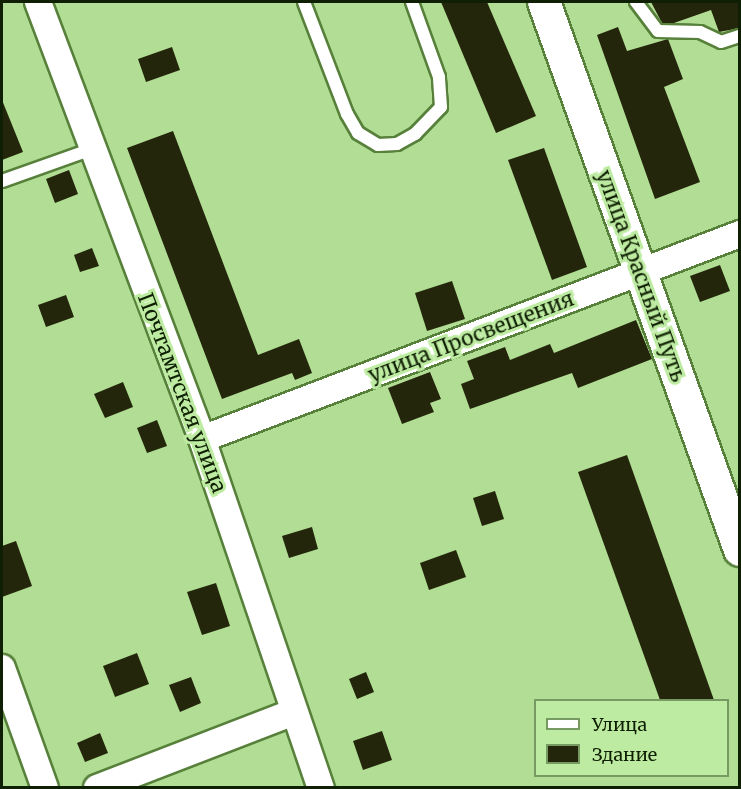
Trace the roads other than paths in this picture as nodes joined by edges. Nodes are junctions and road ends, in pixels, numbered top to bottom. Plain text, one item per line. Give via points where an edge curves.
1 (38, 2) edge
2 (304, 2) edge
3 (412, 2) edge
4 (544, 2) edge
5 (636, 2) edge
6 (740, 36) edge
7 (92, 148) junction
8 (2, 181) edge
9 (740, 234) edge
10 (639, 273) junction
11 (202, 440) junction
12 (740, 550) edge
13 (2, 668) edge
14 (294, 712) junction
15 (45, 788) edge
16 (97, 788) edge
17 (321, 788) edge

1 - 7 street, Почтамтская улица
2 - 3 lane via 347,114 358,133 378,145 397,144 416,134 441,107 439,77
4 - 10 street, улица Красный Путь
5 - 6 lane via 658,31 700,32 721,42
7 - 8 lane
7 - 11 street, Почтамтская улица
9 - 10 street, улица Просвещения
10 - 11 street, улица Просвещения
10 - 12 street, улица Красный Путь
11 - 14 street, Почтамтская улица
13 - 15 street
14 - 16 street
14 - 17 street, Почтамтская улица

